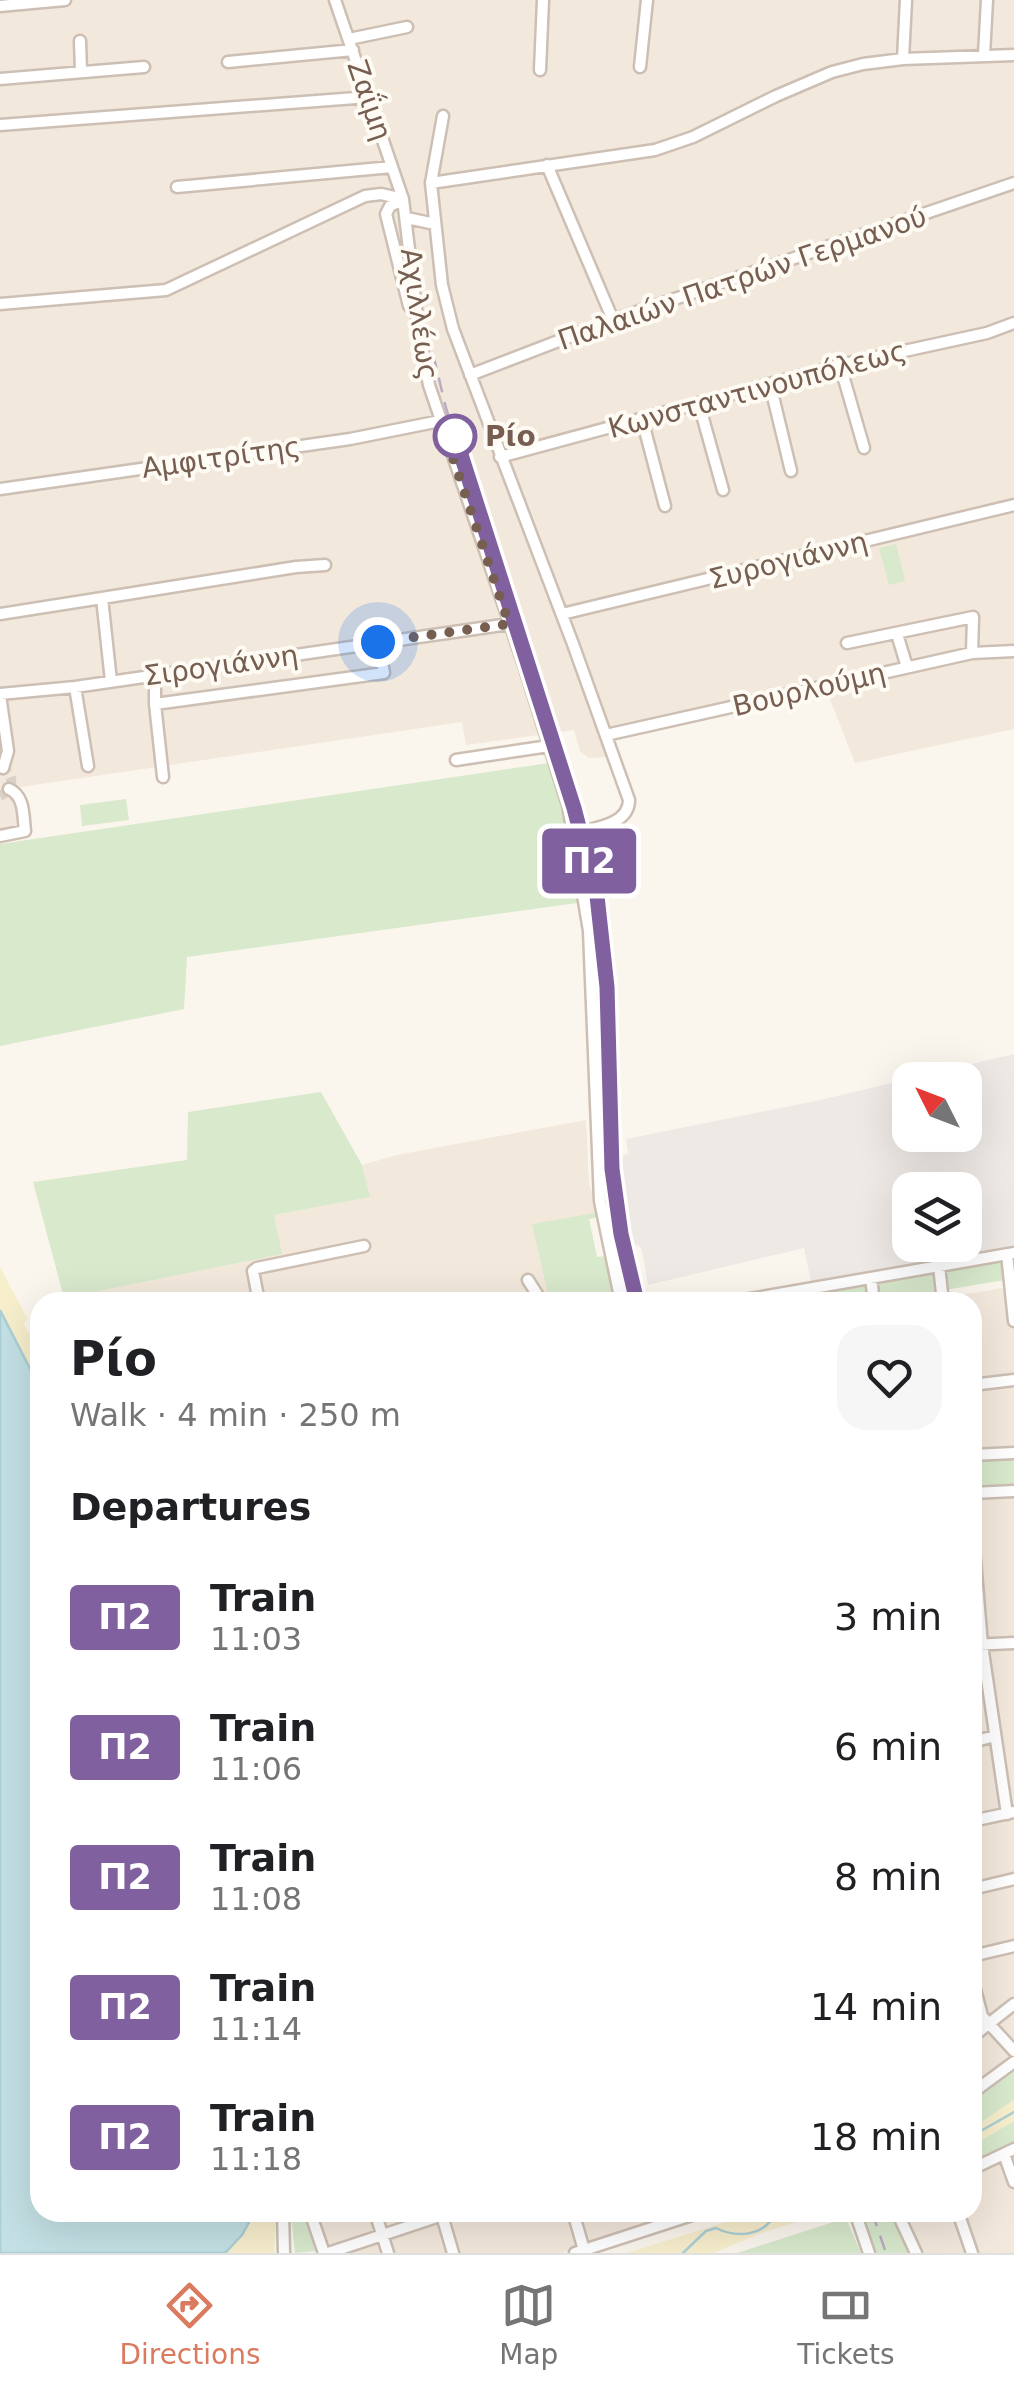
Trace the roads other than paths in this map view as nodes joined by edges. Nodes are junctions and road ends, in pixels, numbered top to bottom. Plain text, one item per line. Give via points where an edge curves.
1 (65, 0) edge
2 (335, 0) edge
3 (543, 0) edge
4 (647, 0) edge
5 (906, 0) edge
6 (987, 0) edge
7 (0, 6) edge
8 (407, 27) dead end
9 (80, 41) dead end
10 (351, 45) junction
11 (984, 55) junction
12 (1014, 55) edge
13 (903, 59) junction
14 (228, 62) dead end
15 (144, 67) dead end
16 (640, 67) dead end
17 (540, 70) dead end
18 (82, 72) junction
19 (0, 79) edge
20 (369, 97) junction
21 (443, 116) dead end
22 (0, 125) edge
23 (547, 165) junction
24 (392, 167) junction
25 (431, 183) junction
26 (1014, 183) edge
27 (176, 187) dead end
28 (404, 199) junction
29 (407, 218) junction
30 (436, 224) junction
31 (0, 304) edge
32 (613, 320) junction
33 (1014, 323) edge
34 (418, 327) junction
35 (840, 365) junction
36 (470, 375) junction
37 (770, 384) junction
38 (698, 404) junction
39 (642, 419) junction
40 (440, 421) junction
41 (864, 448) dead end
42 (500, 457) junction
43 (791, 471) dead end
44 (0, 489) edge
45 (722, 490) dead end
46 (1014, 505) edge
47 (665, 506) dead end
48 (325, 565) dead end
49 (102, 598) junction
50 (0, 614) edge
51 (562, 614) junction
52 (509, 624) junction
53 (897, 634) junction
54 (378, 642) junction
55 (848, 643) dead end
56 (1014, 651) edge
57 (972, 653) junction
58 (908, 667) junction
59 (156, 674) junction
60 (111, 681) junction
61 (75, 686) junction
62 (0, 694) edge
63 (155, 704) junction
64 (606, 735) junction
65 (549, 746) junction
66 (456, 760) dead end
67 (88, 766) dead end
68 (3, 768) dead end
69 (164, 778) dead end
70 (10, 789) dead end
71 (574, 834) junction
72 (0, 836) edge
73 (364, 1246) dead end
74 (1011, 1254) edge
75 (939, 1266) junction
76 (870, 1278) junction
77 (528, 1280) dead end
78 (1012, 1282) edge
79 (256, 1292) edge
80 (536, 1292) edge
81 (619, 1292) edge
82 (818, 1292) edge
83 (872, 1292) edge
84 (943, 1292) edge
85 (1014, 1321) edge
86 (1014, 1380) edge
87 (982, 1384) edge
88 (1014, 1453) edge
89 (982, 1455) edge
90 (1014, 1490) edge
91 (982, 1492) edge
92 (1014, 1642) edge
93 (982, 1643) edge
94 (982, 1660) edge
95 (995, 1736) junction
96 (982, 1739) edge
97 (1011, 1813) edge
98 (982, 1820) edge
99 (1014, 1879) edge
100 (982, 1887) edge
101 (1014, 1946) edge
102 (982, 1954) edge
103 (1014, 2004) edge
104 (982, 2014) edge
105 (990, 2023) junction
106 (982, 2029) edge
107 (1014, 2051) edge
108 (1014, 2062) edge
109 (982, 2086) edge
110 (1009, 2152) edge
111 (982, 2165) edge
112 (1014, 2182) edge
113 (283, 2222) edge
114 (314, 2222) edge
115 (377, 2222) edge
116 (422, 2222) edge
117 (447, 2222) edge
118 (574, 2222) edge
119 (671, 2222) edge
120 (859, 2222) edge
121 (902, 2222) edge
122 (961, 2222) edge
123 (382, 2236) junction
124 (580, 2252) edge
125 (284, 2253) edge
126 (326, 2253) edge
127 (388, 2253) edge
128 (453, 2253) edge
129 (870, 2253) edge
130 (916, 2253) edge
131 (972, 2253) edge

1 - 7 street
2 - 10 street, Ζαΐμη
3 - 17 street
4 - 16 street
5 - 13 street
6 - 11 street
8 - 10 street
9 - 18 street
10 - 14 street
10 - 20 street, Ζαΐμη
11 - 12 street
11 - 13 street
13 - 23 street via 832,72 674,145
15 - 18 street
18 - 19 street
20 - 22 street
20 - 24 street, Ζαΐμη
21 - 25 street
23 - 25 street
23 - 32 street
24 - 27 street
24 - 28 street, Ζαΐμη
25 - 30 street
26 - 32 street, Παλαιών Πατρών Γερμανού
28 - 29 street, Αχιλλέως
28 - 31 street via 365,196 166,290
28 - 34 street via 386,217
29 - 30 street
29 - 34 street, Αχιλλέως
30 - 36 street via 446,306
32 - 36 street, Παλαιών Πατρών Γερμανού
33 - 35 street, Κωνσταντινουπόλεως
34 - 40 street, Αχιλλέως
35 - 37 street, Κωνσταντινουπόλεως
35 - 41 street
36 - 42 street
37 - 38 street, Κωνσταντινουπόλεως
37 - 43 street
38 - 39 street, Κωνσταντινουπόλεως
38 - 45 street
39 - 42 street, Κωνσταντινουπόλεως
39 - 47 street
40 - 44 street, Αμφιτρίτης
40 - 52 street, Αχιλλέως
42 - 51 street
46 - 51 street, Συρογιάννη
48 - 49 street
49 - 50 street
49 - 60 street
51 - 64 street
52 - 54 street, Σιρογιάννη
52 - 65 street, Αχιλλέως
53 - 55 street
53 - 57 street via 972,617
53 - 58 street
54 - 59 street, Σιρογιάννη
54 - 63 street via 384,673
56 - 57 street, Βουρλούμη
57 - 58 street, Βουρλούμη
58 - 64 street, Βουρλούμη
59 - 60 street, Σιρογιάννη
59 - 63 street
60 - 61 street, Σιρογιάννη
61 - 62 street, Σιρογιάννη
61 - 67 street
62 - 68 street via 8,751
63 - 69 street
64 - 71 street via 629,807 621,819
65 - 66 street
65 - 71 street, Αχιλλέως
70 - 72 street via 20,798 25,831
71 - 81 street, Αχιλλέως via 589,931 600,1201
73 - 79 street via 257,1268
74 - 75 street
74 - 78 street
75 - 76 street
75 - 84 street
76 - 82 street
76 - 83 street
77 - 80 street
78 - 85 street
86 - 87 street
88 - 89 street
90 - 91 street
92 - 93 street
94 - 95 street
95 - 96 street
95 - 97 street
97 - 98 street
99 - 100 street
101 - 102 street
103 - 105 street
104 - 105 street
105 - 106 street
105 - 107 street
108 - 109 street
110 - 111 street
110 - 112 street
113 - 125 street
114 - 126 street
115 - 123 street
116 - 123 street
117 - 128 street
118 - 124 street
119 - 124 street
120 - 129 street
121 - 130 street
122 - 131 street
123 - 126 street
123 - 127 street

